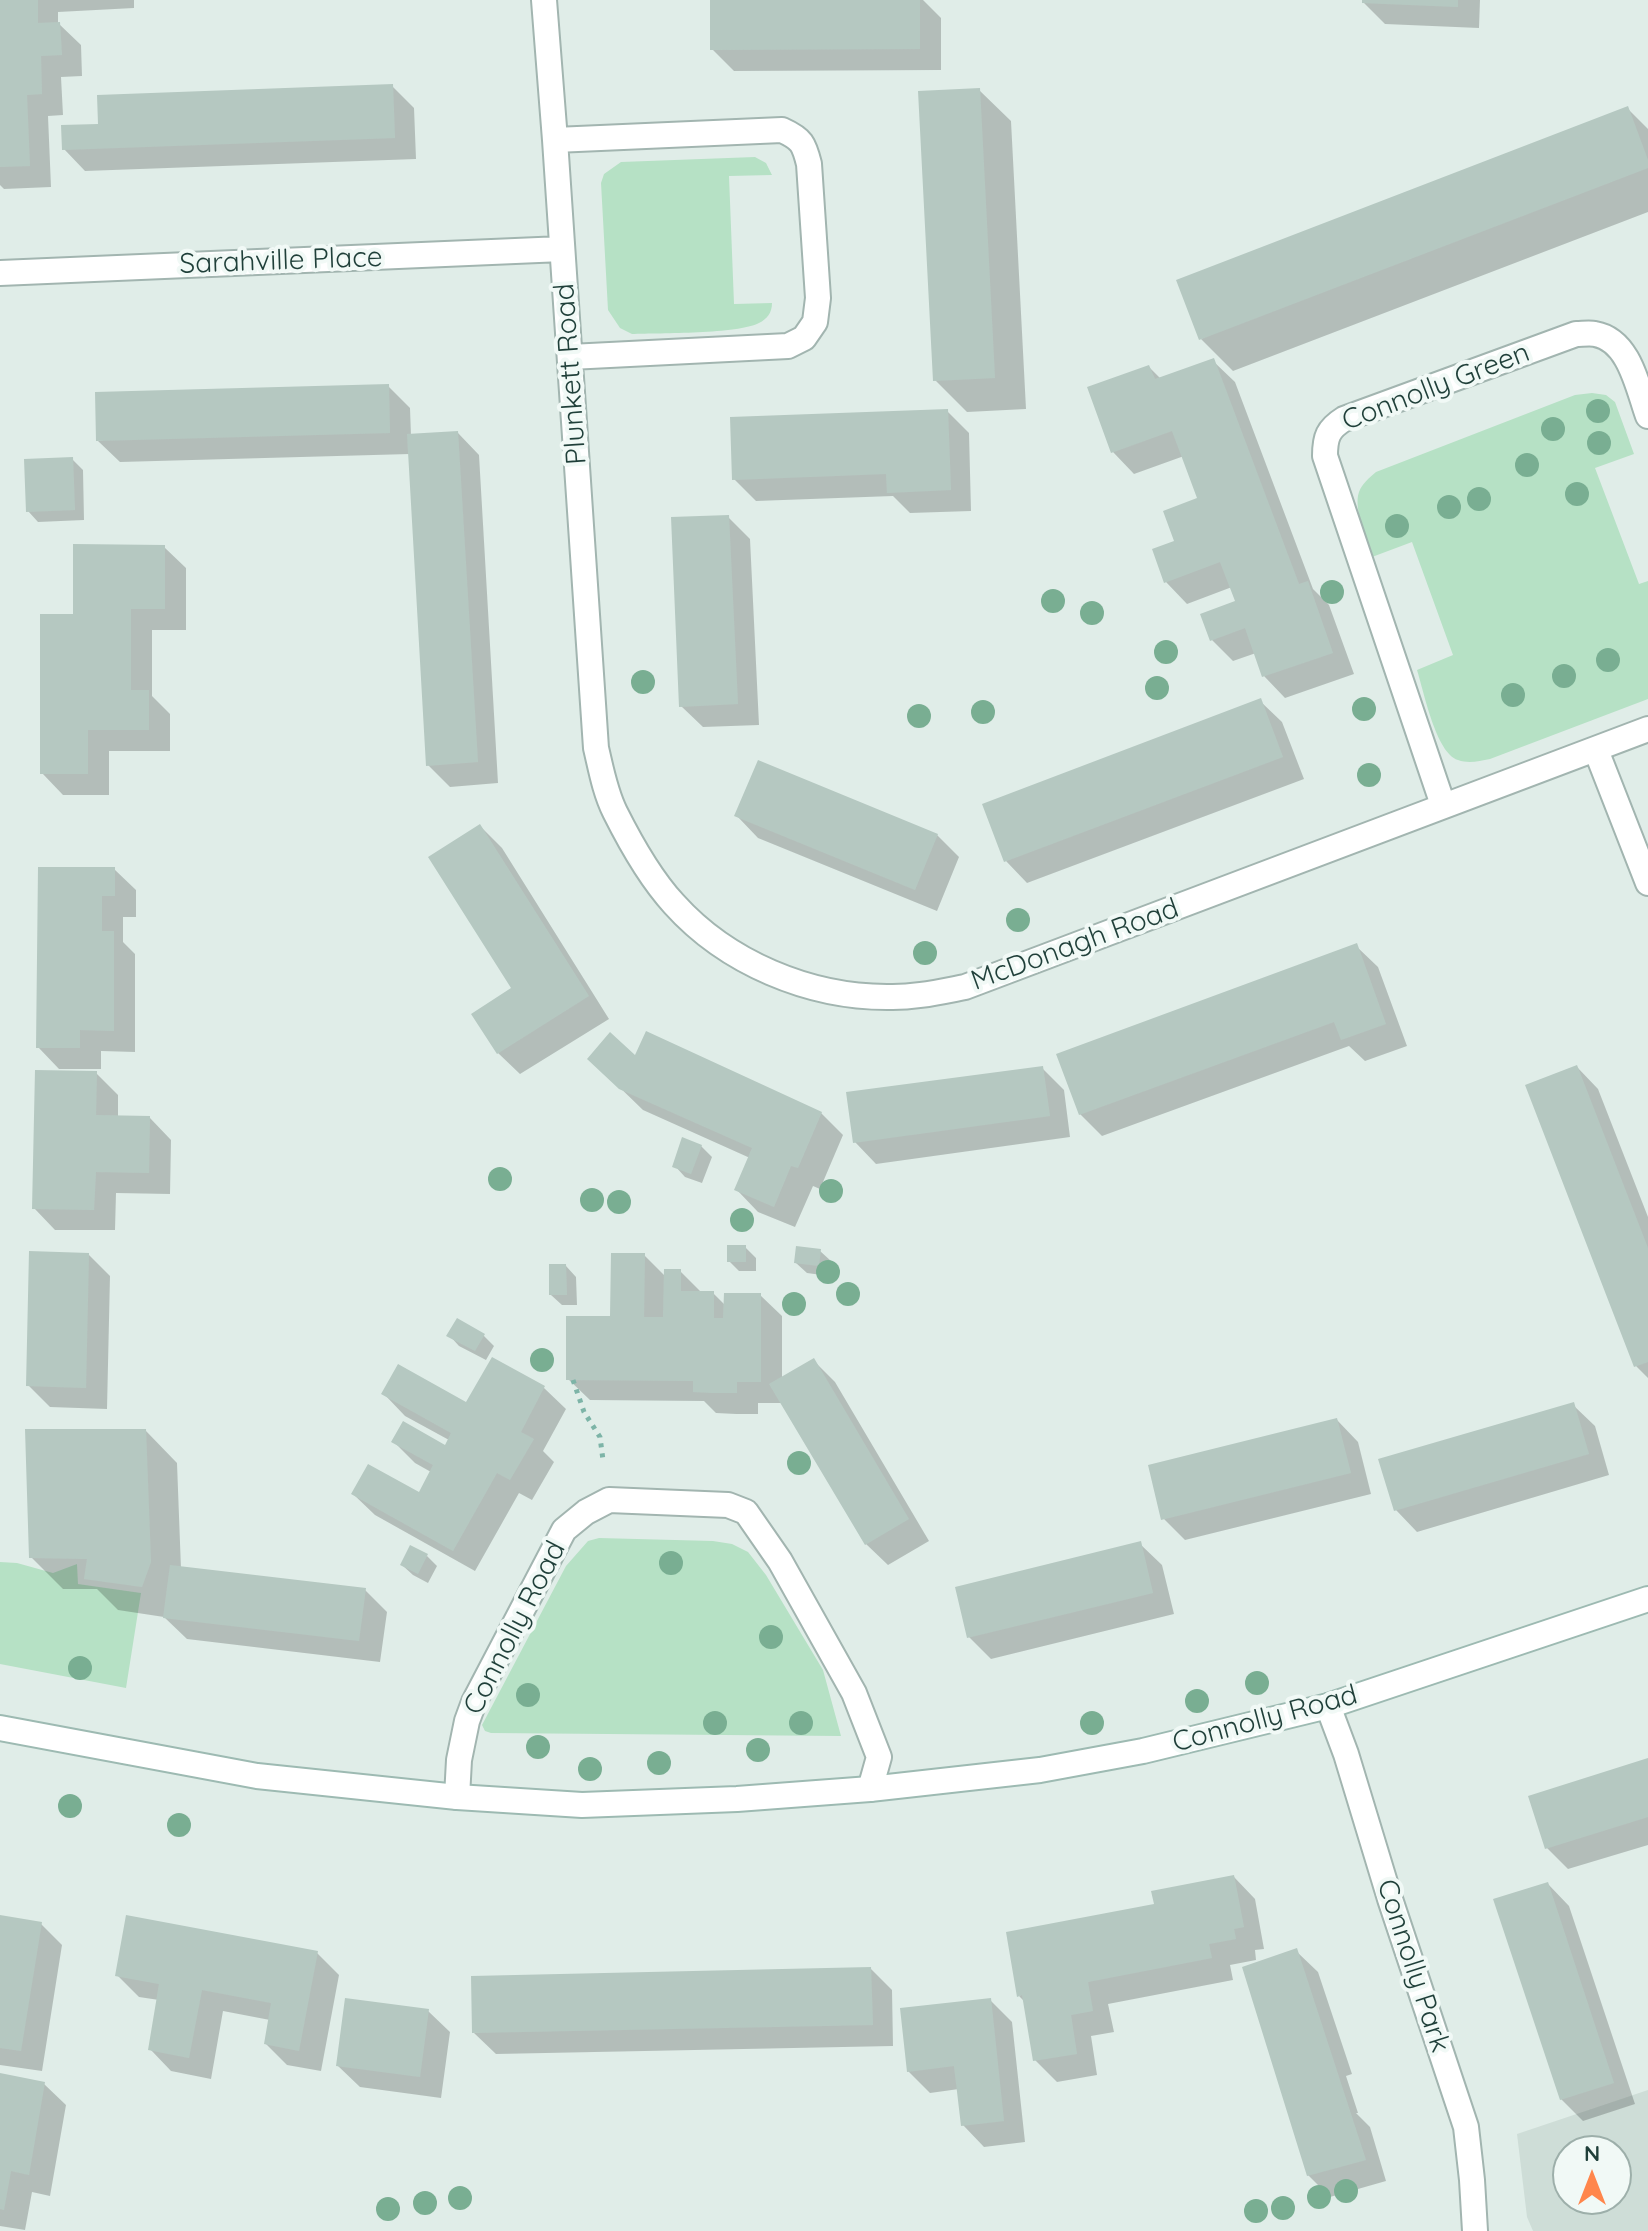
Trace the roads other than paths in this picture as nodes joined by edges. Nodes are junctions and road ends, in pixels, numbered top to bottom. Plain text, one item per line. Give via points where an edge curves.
1 (544, 0) edge
2 (555, 140) junction
3 (562, 249) junction
4 (0, 273) edge
5 (570, 357) junction
6 (1648, 416) edge
7 (1648, 729) edge
8 (596, 748) joint
9 (1596, 750) junction
10 (1443, 805) junction
11 (1648, 883) edge
12 (1648, 1599) edge
13 (1328, 1706) junction
14 (0, 1728) edge
15 (870, 1789) junction
16 (457, 1797) junction
17 (1475, 2231) edge

1 - 2 street, Plunkett Road
2 - 3 street, Plunkett Road
2 - 5 street via 782,130 805,146 809,164 818,298 815,322 804,338 788,346
3 - 4 street, Sarahville Place
3 - 5 street, Plunkett Road
5 - 8 street, Plunkett Road
6 - 10 street, Connolly Green via 1626,356 1612,341 1576,334 1330,428 1325,456
7 - 9 street, McDonagh Road
8 - 10 street, McDonagh Road via 614,810 652,877 697,926 761,969 818,989 887,997 965,987
9 - 10 street, McDonagh Road
9 - 11 street
12 - 13 street, Connolly Road
13 - 15 street, Connolly Road via 1055,1767
13 - 17 street, Connolly Park via 1466,2127
14 - 16 street, Connolly Road via 257,1776
15 - 16 street, Connolly Road via 582,1805
15 - 16 street, Connolly Road via 879,1757 854,1693 780,1561 746,1512 728,1505 609,1500 564,1530 474,1702 463,1733

